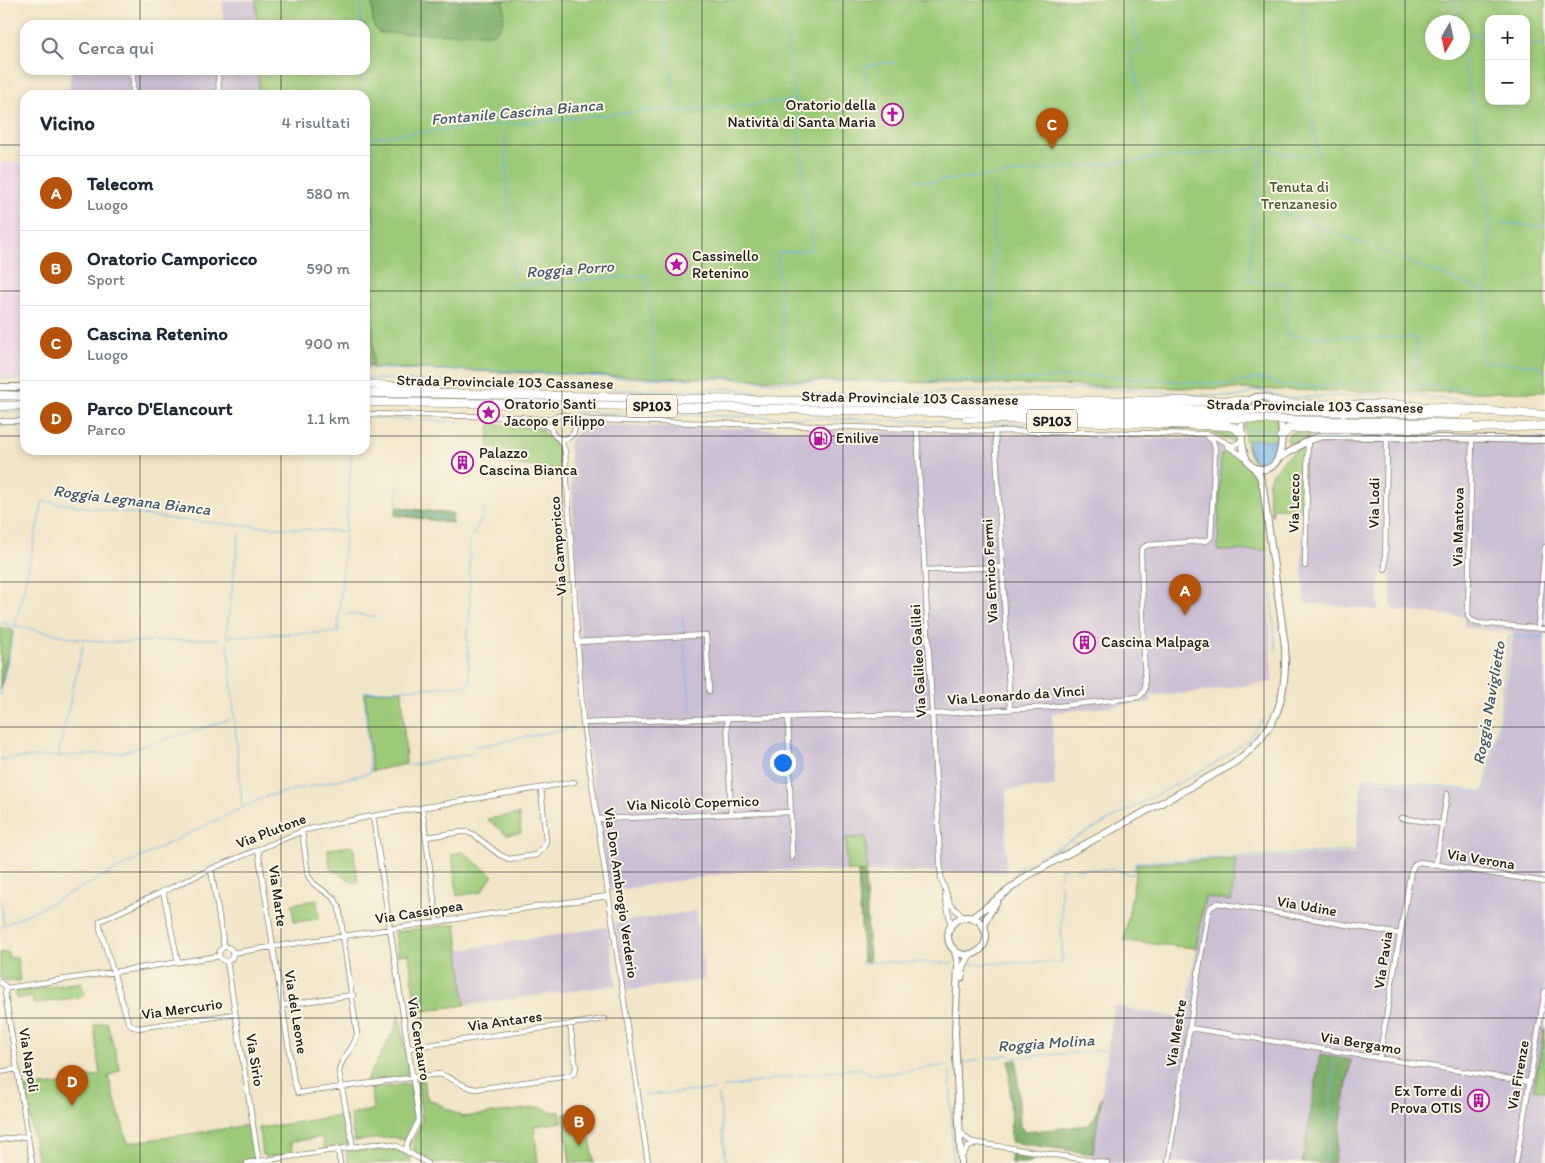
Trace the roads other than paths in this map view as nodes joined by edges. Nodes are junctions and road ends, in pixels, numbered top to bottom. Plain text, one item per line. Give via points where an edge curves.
1 (132, 75) edge
2 (218, 75) edge
3 (133, 90) edge
4 (219, 90) edge
5 (370, 384) edge
6 (0, 387) edge
7 (20, 387) edge
8 (370, 393) edge
9 (467, 394) junction
10 (0, 395) edge
11 (20, 396) edge
12 (1248, 401) junction
13 (1272, 401) junction
14 (370, 402) edge
15 (845, 402) junction
16 (0, 405) edge
17 (20, 405) edge
18 (859, 411) junction
19 (370, 414) edge
20 (1230, 414) junction
21 (1545, 415) edge
22 (1288, 416) junction
23 (522, 418) junction
24 (554, 418) junction
25 (572, 418) junction
26 (591, 420) junction
27 (0, 421) edge
28 (20, 421) edge
29 (1545, 425) edge
30 (551, 428) junction
31 (575, 428) junction
32 (917, 429) junction
33 (995, 431) junction
34 (1204, 434) junction
35 (557, 437) junction
36 (570, 437) junction
37 (1242, 437) junction
38 (1387, 437) junction
39 (1281, 439) junction
40 (1472, 439) junction
41 (1220, 440) junction
42 (1545, 440) edge
43 (1308, 441) junction
44 (1299, 446) junction
45 (1215, 448) junction
46 (565, 451) junction
47 (1246, 458) junction
48 (1278, 459) junction
49 (1274, 465) junction
50 (1253, 467) junction
51 (1263, 486) junction
52 (1545, 547) edge
53 (1306, 566) dead end
54 (1003, 567) junction
55 (1385, 569) dead end
56 (925, 570) junction
57 (576, 626) joint
58 (1538, 628) junction
59 (1545, 629) edge
60 (577, 642) junction
61 (709, 691) dead end
62 (1010, 709) junction
63 (933, 714) junction
64 (788, 717) junction
65 (727, 718) junction
66 (583, 723) junction
67 (574, 782) dead end
68 (540, 788) junction
69 (1447, 794) dead end
70 (422, 808) junction
71 (791, 812) junction
72 (731, 814) junction
73 (373, 816) junction
74 (1401, 818) dead end
75 (597, 820) junction
76 (1442, 824) junction
77 (302, 831) junction
78 (426, 837) junction
79 (258, 849) junction
80 (792, 858) dead end
81 (1436, 864) junction
82 (1414, 865) joint
83 (211, 869) junction
84 (1545, 882) edge
85 (164, 890) junction
86 (945, 892) junction
87 (1003, 893) junction
88 (608, 896) junction
89 (1211, 907) joint
90 (964, 918) junction
91 (972, 918) junction
92 (437, 922) junction
93 (951, 926) junction
94 (390, 929) junction
95 (984, 929) junction
96 (1400, 934) junction
97 (344, 936) junction
98 (224, 947) junction
99 (272, 947) junction
100 (955, 951) junction
101 (232, 954) junction
102 (970, 954) junction
103 (219, 956) junction
104 (227, 961) junction
105 (178, 962) junction
106 (113, 972) junction
107 (0, 982) edge
108 (958, 987) junction
109 (7, 988) junction
110 (1545, 991) edge
111 (352, 995) junction
112 (283, 1005) junction
113 (235, 1014) junction
114 (605, 1020) dead end
115 (570, 1024) junction
116 (1190, 1028) junction
117 (408, 1048) junction
118 (1379, 1059) junction
119 (17, 1069) junction
120 (0, 1072) edge
121 (412, 1078) junction
122 (1529, 1082) junction
123 (341, 1088) junction
124 (960, 1130) junction
125 (28, 1136) junction
126 (0, 1140) edge
127 (978, 1143) junction
128 (353, 1146) junction
129 (338, 1149) junction
130 (406, 1151) junction
131 (259, 1162) edge
132 (961, 1162) edge
133 (32, 1163) edge
134 (247, 1163) edge
135 (340, 1163) edge
136 (427, 1163) edge
137 (648, 1163) edge
138 (1107, 1163) edge
139 (1168, 1163) edge
140 (1516, 1163) edge

1 - 3 street
2 - 4 street
5 - 9 highway, SP103
6 - 7 main road
8 - 9 highway, Strada Provinciale 103 Cassanese / SP103
9 - 15 highway, Strada Provinciale 103 Cassanese / SP103
10 - 11 highway
12 - 13 main road via 1266,397
12 - 15 highway, SP103
12 - 37 main road via 1243,410
13 - 21 highway, SP103
13 - 39 main road via 1278,411
14 - 18 highway, Strada Provinciale 103 Cassanese / SP103
15 - 20 highway, Strada Provinciale 103 Cassanese / SP103
16 - 17 highway
18 - 20 highway, Strada Provinciale 103 Cassanese / SP103
18 - 37 highway, SP103 via 895,415 1229,426 1236,428
19 - 23 street
20 - 22 highway, Strada Provinciale 103 Cassanese / SP103, bridge
21 - 22 highway, Strada Provinciale 103 Cassanese / SP103
22 - 29 highway, Strada Provinciale 103 Cassanese / SP103
23 - 24 street
23 - 30 street via 542,422
24 - 25 street via 566,415
24 - 30 street
25 - 26 street
25 - 31 street
26 - 31 street
26 - 32 street
27 - 28 street
29 - 39 highway, SP103 via 1295,428 1288,429
30 - 35 street
31 - 36 street
32 - 33 street
32 - 56 street, Via Galileo Galilei
33 - 34 street
33 - 54 street, Via Enrico Fermi
34 - 41 street
34 - 45 street via 1213,441
35 - 36 street
35 - 46 street, Via Camporicco
36 - 46 street
37 - 41 street via 1233,446
37 - 47 main road
38 - 40 main road
38 - 43 main road via 1323,436
38 - 55 street, Via Lodi
39 - 44 main road via 1289,448
39 - 48 main road
40 - 42 main road
40 - 58 street, Via Mantova via 1468,616 1477,623
41 - 45 street
41 - 47 street
43 - 44 main road
43 - 53 street, Via Lecco
44 - 48 main road
45 - 62 street, Via Leonardo da Vinci via 1210,538 1148,545 1141,552 1143,694 1136,698
46 - 57 street, Via Camporicco
47 - 50 main road
48 - 49 main road
49 - 50 main road via 1263,469
49 - 51 main road
50 - 51 main road
51 - 87 main road via 1285,652 1281,702 1272,723 1257,742 1233,763 1027,876
52 - 58 street
54 - 56 street
54 - 62 street, Via Enrico Fermi
56 - 63 street, Via Galileo Galilei
57 - 60 street, Via Don Ambrogio Verderio
58 - 59 street
60 - 61 street via 706,635
60 - 66 street, Via Don Ambrogio Verderio
62 - 63 street, Via Leonardo da Vinci
63 - 64 street, Via Leonardo da Vinci
63 - 86 street, Via Galileo Galilei via 941,878
64 - 65 street, Via Leonardo da Vinci
64 - 71 street
65 - 66 street, Via Leonardo da Vinci
65 - 72 street
66 - 75 street, Via Don Ambrogio Verderio
67 - 68 street, Via Plutone
68 - 70 street, Via Plutone
68 - 78 street via 546,841 536,855 505,858 466,832
69 - 76 street
70 - 73 street, Via Plutone
70 - 78 street
71 - 72 street, Via Nicolò Copernico
71 - 80 street
72 - 75 street, Via Nicolò Copernico
73 - 77 street, Via Plutone
73 - 94 street, Via Centauro
74 - 76 street
75 - 88 street, Via Don Ambrogio Verderio
76 - 81 street
77 - 79 street, Via Plutone
77 - 97 street via 308,876 337,902
78 - 92 street
79 - 83 street, Via Plutone
79 - 99 street, Via Marte
81 - 82 street, Via Verona via 1417,862
81 - 84 street, Via Verona
82 - 96 street, Via Pavia
83 - 85 street, Via Plutone
83 - 98 street
85 - 105 street
85 - 106 street, Via Plutone via 100,921
86 - 90 street, Via Galileo Galilei via 952,907
86 - 93 street, Via Galileo Galilei
87 - 91 main road
87 - 95 main road via 986,919
88 - 92 street, Via Cassiopea
88 - 137 street, Via Don Ambrogio Verderio
89 - 96 street, Via Udine via 1218,903
89 - 116 street, Via Mestre
90 - 91 main road
90 - 93 main road
91 - 95 main road
92 - 94 street, Via Cassiopea
93 - 100 main road via 948,938
94 - 97 street, Via Cassiopea
94 - 117 street, Via Centauro
95 - 102 main road via 983,945
96 - 118 street, Via Pavia
97 - 99 street, Via Cassiopea
97 - 111 street
98 - 101 street via 231,949
98 - 103 street via 220,949
99 - 101 street, Via Cassiopea
99 - 112 street, Via del Leone
100 - 102 main road
100 - 108 main road
101 - 104 street
102 - 108 main road
103 - 104 street
103 - 105 street
104 - 113 street, Via Sirio
105 - 106 street
106 - 109 street
106 - 113 street, Via Mercurio via 128,1022 133,1027
107 - 109 street
108 - 124 main road via 956,1033
109 - 119 street, Via Napoli
110 - 122 street, Via Firenze
111 - 112 street
111 - 123 street via 357,1036 340,1066
112 - 123 street, Via del Leone via 296,1091 300,1094
113 - 131 street, Via Sirio
114 - 115 street, Via Antares
115 - 117 street, Via Antares
115 - 121 street via 576,1068 571,1075 476,1089 442,1075
116 - 118 street, Via Bergamo
116 - 139 street, Via Mestre
117 - 121 street, Via Centauro
118 - 122 street, Via Bergamo
119 - 120 street
119 - 125 street, Via Napoli
121 - 123 street
121 - 130 street, Via Centauro via 419,1120
122 - 140 street, Via Firenze
123 - 128 street
124 - 127 street via 966,1138
124 - 132 main road
125 - 126 street
125 - 133 street, Via Napoli
127 - 132 street via 967,1148
127 - 138 street
128 - 129 street
128 - 130 street via 385,1143
129 - 131 street
129 - 135 street
130 - 136 street
131 - 134 street

